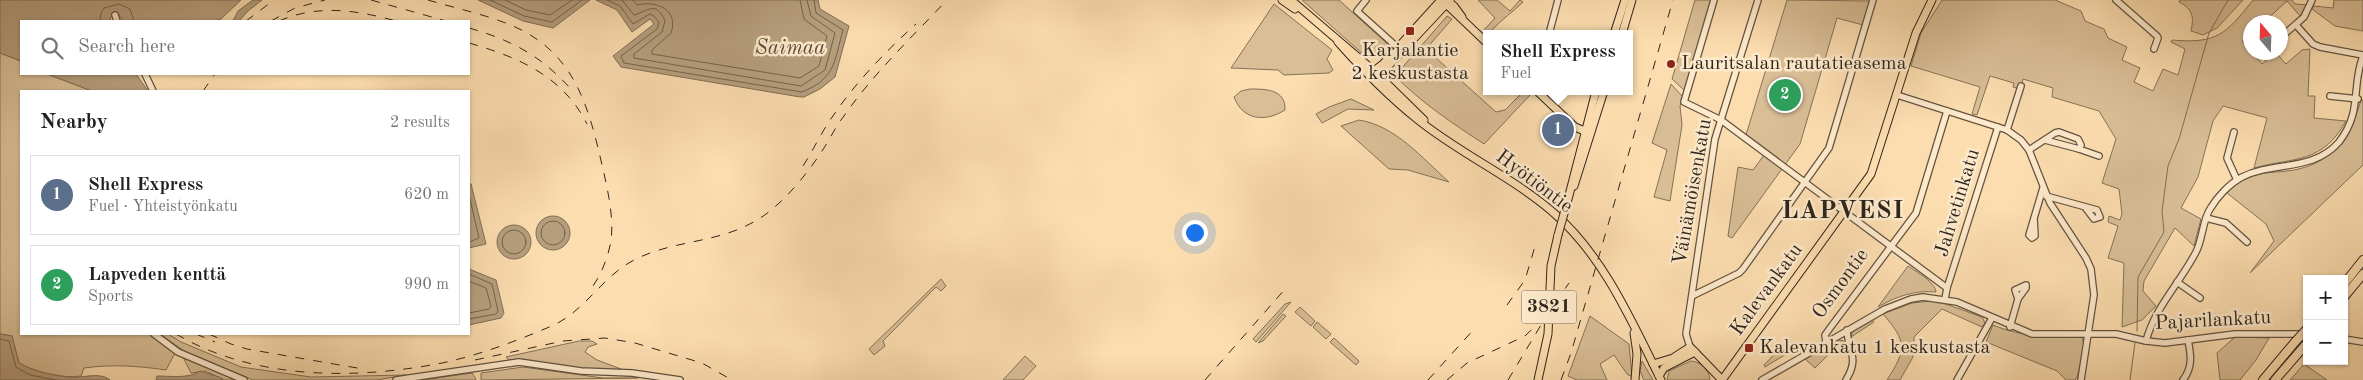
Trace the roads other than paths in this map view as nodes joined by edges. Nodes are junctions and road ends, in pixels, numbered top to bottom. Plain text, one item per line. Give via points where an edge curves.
1 (1282, 0) edge
2 (1291, 0) edge
3 (1366, 0) edge
4 (1558, 0) edge
5 (1625, 0) edge
6 (1632, 0) edge
7 (1714, 0) edge
8 (1758, 0) edge
9 (1873, 0) edge
10 (1932, 0) edge
11 (2116, 0) edge
12 (2312, 0) edge
13 (1446, 1) edge
14 (1310, 18) junction
15 (2296, 25) junction
16 (1550, 30) edge
17 (1615, 30) edge
18 (1623, 30) edge
19 (2288, 32) edge
20 (1483, 39) edge
21 (1398, 48) junction
22 (2154, 49) dead end
23 (2363, 55) edge
24 (145, 75) edge
25 (1374, 76) junction
26 (2021, 86) dead end
27 (153, 90) edge
28 (1541, 95) edge
29 (1595, 95) edge
30 (1602, 95) edge
31 (1897, 95) junction
32 (2330, 96) dead end
33 (2358, 99) junction
34 (1947, 111) junction
35 (1721, 120) junction
36 (1998, 126) junction
37 (2007, 130) junction
38 (1588, 132) junction
39 (2234, 132) dead end
40 (2045, 140) junction
41 (2079, 149) junction
42 (2029, 150) junction
43 (2099, 156) dead end
44 (2237, 180) junction
45 (1804, 183) junction
46 (2043, 188) junction
47 (2046, 196) junction
48 (2084, 207) dead end
49 (1844, 212) junction
50 (2034, 218) dead end
51 (2206, 218) junction
52 (2247, 242) dead end
53 (1890, 245) junction
54 (2363, 260) edge
55 (2363, 274) edge
56 (2348, 279) edge
57 (2177, 282) junction
58 (1947, 288) junction
59 (2348, 292) edge
60 (1692, 296) junction
61 (2200, 298) dead end
62 (1945, 299) junction
63 (2018, 299) dead end
64 (1992, 318) junction
65 (1633, 325) junction
66 (2010, 326) junction
67 (1847, 330) junction
68 (2303, 333) edge
69 (2088, 334) junction
70 (2303, 334) edge
71 (155, 335) edge
72 (2348, 339) edge
73 (2188, 340) junction
74 (2146, 341) junction
75 (1826, 342) junction
76 (2363, 342) edge
77 (2303, 347) edge
78 (1692, 350) junction
79 (1653, 364) junction
80 (1660, 378) edge
81 (244, 380) edge
82 (396, 380) edge
83 (680, 380) edge
84 (1538, 380) edge
85 (1635, 380) edge
86 (1722, 380) edge
87 (1762, 380) edge
88 (1846, 380) edge
89 (1956, 380) edge
90 (2081, 380) edge
91 (2184, 380) edge
92 (2263, 380) edge
93 (2275, 380) edge

1 - 14 main road, Hyötiöntie
2 - 14 main road, Hyötiöntie
3 - 21 street via 1357,11
4 - 16 street
5 - 17 main road
6 - 18 main road
7 - 35 street via 1684,102
8 - 35 street, Väinämöisenkatu
9 - 45 street via 1830,148
10 - 31 main road, Kalevankatu via 1916,33
11 - 22 street via 2157,36
12 - 15 street via 2308,12
13 - 20 main road
13 - 21 main road
13 - 25 main road
14 - 25 main road, Hyötiöntie
15 - 19 street
15 - 23 street via 2313,44
21 - 25 main road
23 - 33 street
24 - 27 street
25 - 65 main road, Hyötiöntie via 1431,129 1555,214 1596,262
26 - 37 street
28 - 38 main road via 1575,127
29 - 38 main road
30 - 38 main road, 3821
31 - 34 street
31 - 49 main road, Kalevankatu via 1874,167
32 - 33 street
33 - 44 street via 2349,127 2328,151 2305,164 2255,172
34 - 36 street
34 - 53 street, Osmontie via 1916,213
35 - 45 street
35 - 60 street, Väinämöisenkatu
36 - 37 street
36 - 58 street, Jahvetinkatu
37 - 42 street
38 - 84 main road, 3821, bridge via 1551,266 1548,334
39 - 44 street via 2227,158
40 - 41 street
40 - 41 street via 2059,132 2078,139
40 - 42 street
41 - 43 street
42 - 46 street
44 - 51 street via 2218,198
45 - 49 street
45 - 60 street via 1739,273
46 - 47 street
46 - 50 street
47 - 48 street
47 - 69 street via 2091,269 2094,295
49 - 53 street
49 - 86 main road, Kalevankatu
51 - 52 street via 2226,223
51 - 57 street via 2196,252
53 - 58 street
53 - 75 street, Osmontie via 1825,335
54 - 56 highway
55 - 59 highway
57 - 61 street
57 - 74 street via 2154,318
58 - 62 street, Jahvetinkatu
60 - 78 street, Väinämöisenkatu via 1686,334
62 - 64 street, Pajarilankatu via 1969,306
62 - 67 street, Pajarilankatu via 1923,297 1897,303
63 - 66 street
64 - 66 street, Pajarilankatu
64 - 89 street
65 - 79 main road, Hyötiöntie
65 - 85 main road via 1637,354
66 - 69 street, Pajarilankatu via 2032,334
67 - 75 street, Pajarilankatu
67 - 88 street via 1854,362
68 - 92 highway, bridge
69 - 74 street, Pajarilankatu via 2116,334
69 - 90 street
70 - 73 street, Pajarilankatu via 2257,333
71 - 81 street via 178,352
72 - 76 street
73 - 74 street, Pajarilankatu
73 - 91 street via 2191,358
75 - 87 street, Pajarilankatu
77 - 93 highway
78 - 79 main road
78 - 80 main road via 1664,368
78 - 86 main road
79 - 80 main road, Hyötiöntie
82 - 83 street via 519,362

